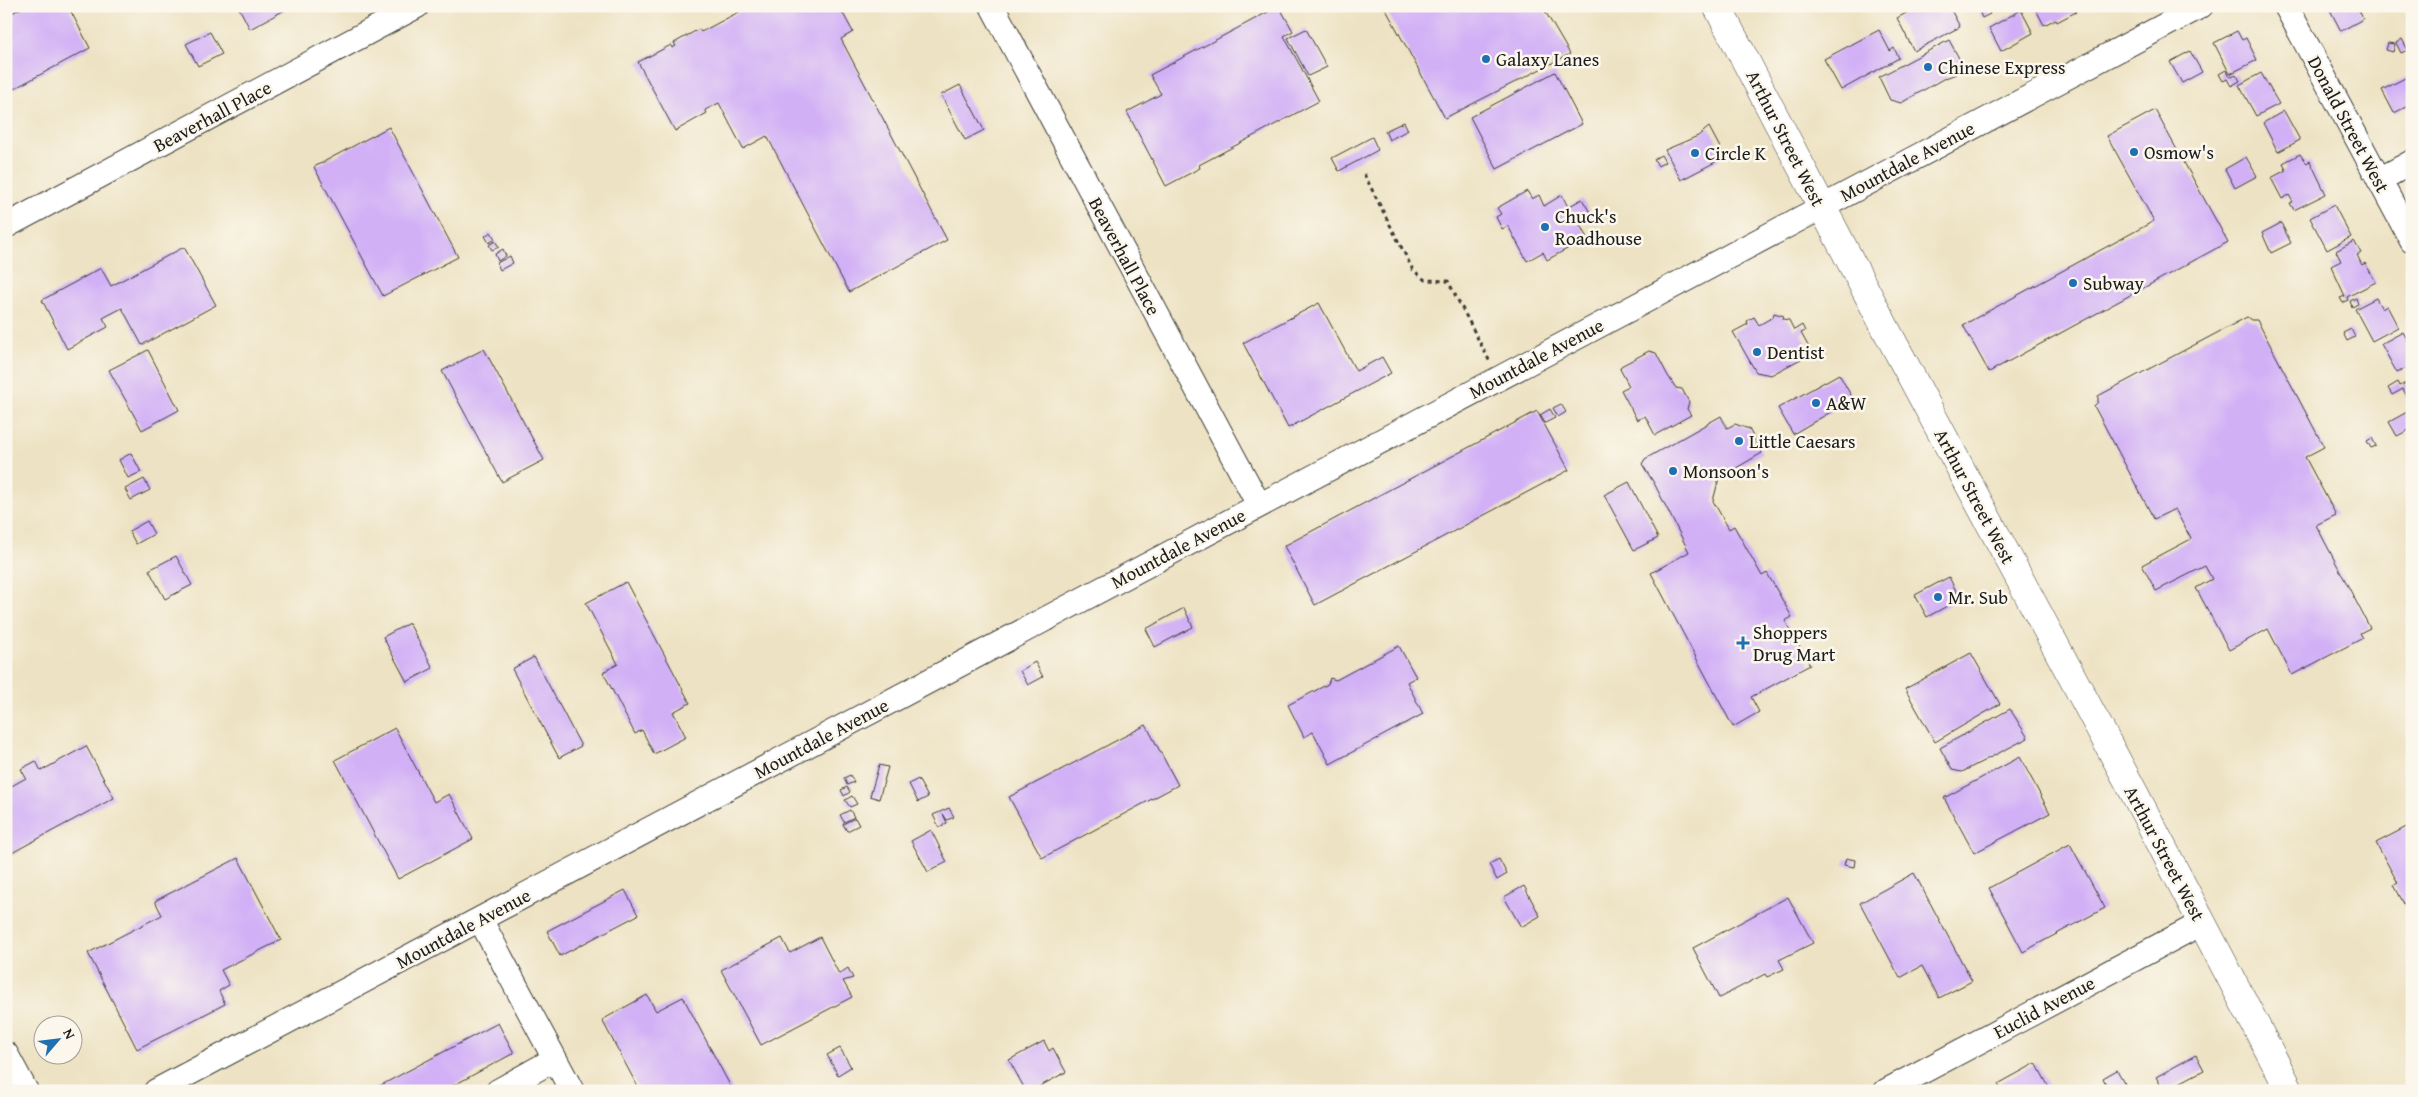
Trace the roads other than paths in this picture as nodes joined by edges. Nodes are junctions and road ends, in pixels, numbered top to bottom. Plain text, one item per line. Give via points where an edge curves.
1 (417, 6) edge
2 (992, 6) edge
3 (1717, 6) edge
4 (2201, 6) edge
5 (2286, 6) edge
6 (2412, 162) edge
7 (2379, 180) junction
8 (1821, 207) junction
9 (6, 226) edge
10 (2412, 242) edge
11 (1259, 505) junction
12 (480, 919) junction
13 (2202, 923) junction
14 (6, 1054) edge
15 (555, 1059) junction
16 (26, 1091) edge
17 (156, 1091) edge
18 (498, 1091) edge
19 (572, 1091) edge
20 (1886, 1091) edge
21 (2290, 1091) edge

1 - 9 street, Beaverhall Place
2 - 11 street, Beaverhall Place
3 - 8 main road, Arthur Street West
4 - 8 street, Mountdale Avenue
5 - 7 street, Donald Street West
6 - 7 street
7 - 10 street, Donald Street West
8 - 11 street, Mountdale Avenue
8 - 13 main road, Arthur Street West
11 - 12 street, Mountdale Avenue
12 - 15 street
12 - 17 street, Mountdale Avenue
13 - 20 street, Euclid Avenue
13 - 21 main road, Arthur Street West
14 - 16 street
15 - 18 street
15 - 19 street

